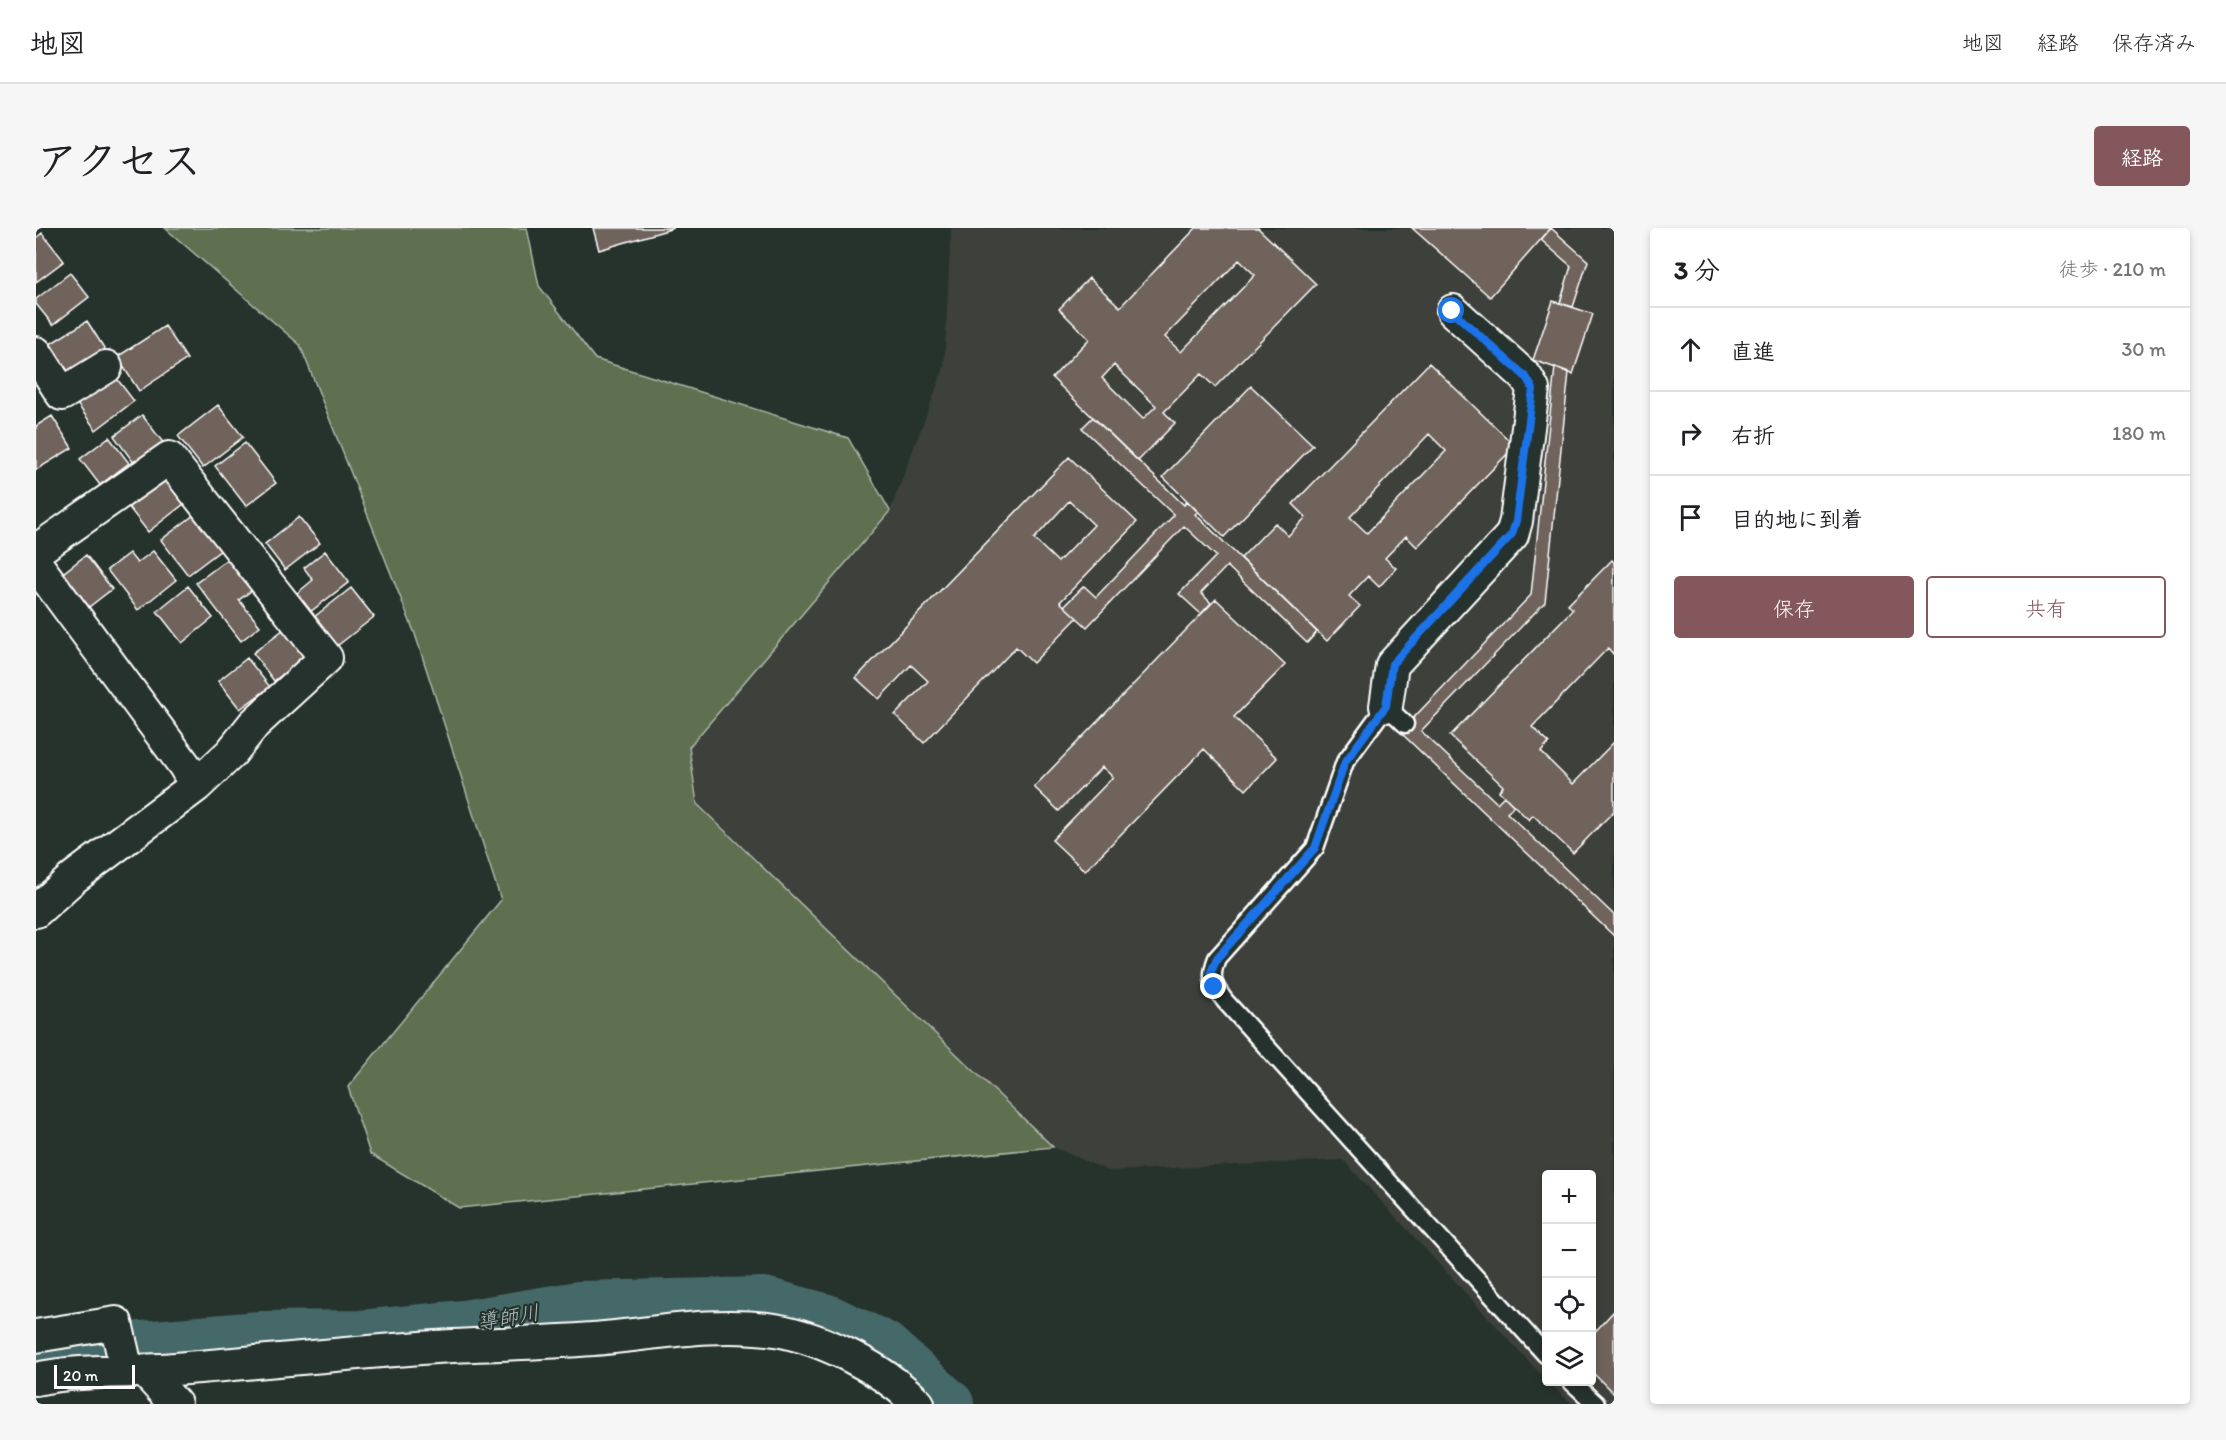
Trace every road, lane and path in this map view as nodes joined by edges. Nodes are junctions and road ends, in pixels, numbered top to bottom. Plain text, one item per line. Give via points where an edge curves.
1 (1452, 311) dead end
2 (36, 354) edge
3 (106, 367) dead end
4 (36, 551) edge
5 (36, 564) edge
6 (1395, 715) joint
7 (196, 786) junction
8 (36, 911) edge
9 (36, 1336) edge
10 (1542, 1351) edge
11 (136, 1371) junction
12 (36, 1379) edge
13 (1576, 1386) edge
14 (175, 1404) edge
15 (918, 1404) edge
16 (1596, 1404) edge

1 - 6 street via 1526,377 1533,389 1516,521 1512,534 1392,664
2 - 3 street via 62,394
4 - 7 street via 169,458 326,658 254,724 231,753
5 - 7 street
6 - 10 lane via 1345,762 1315,848 1217,958 1211,972 1214,987
7 - 8 street via 81,872
9 - 11 street via 116,1323
11 - 12 street
11 - 14 street
11 - 15 street via 432,1347 594,1339 721,1326 775,1330 817,1341 874,1369
13 - 16 lane

